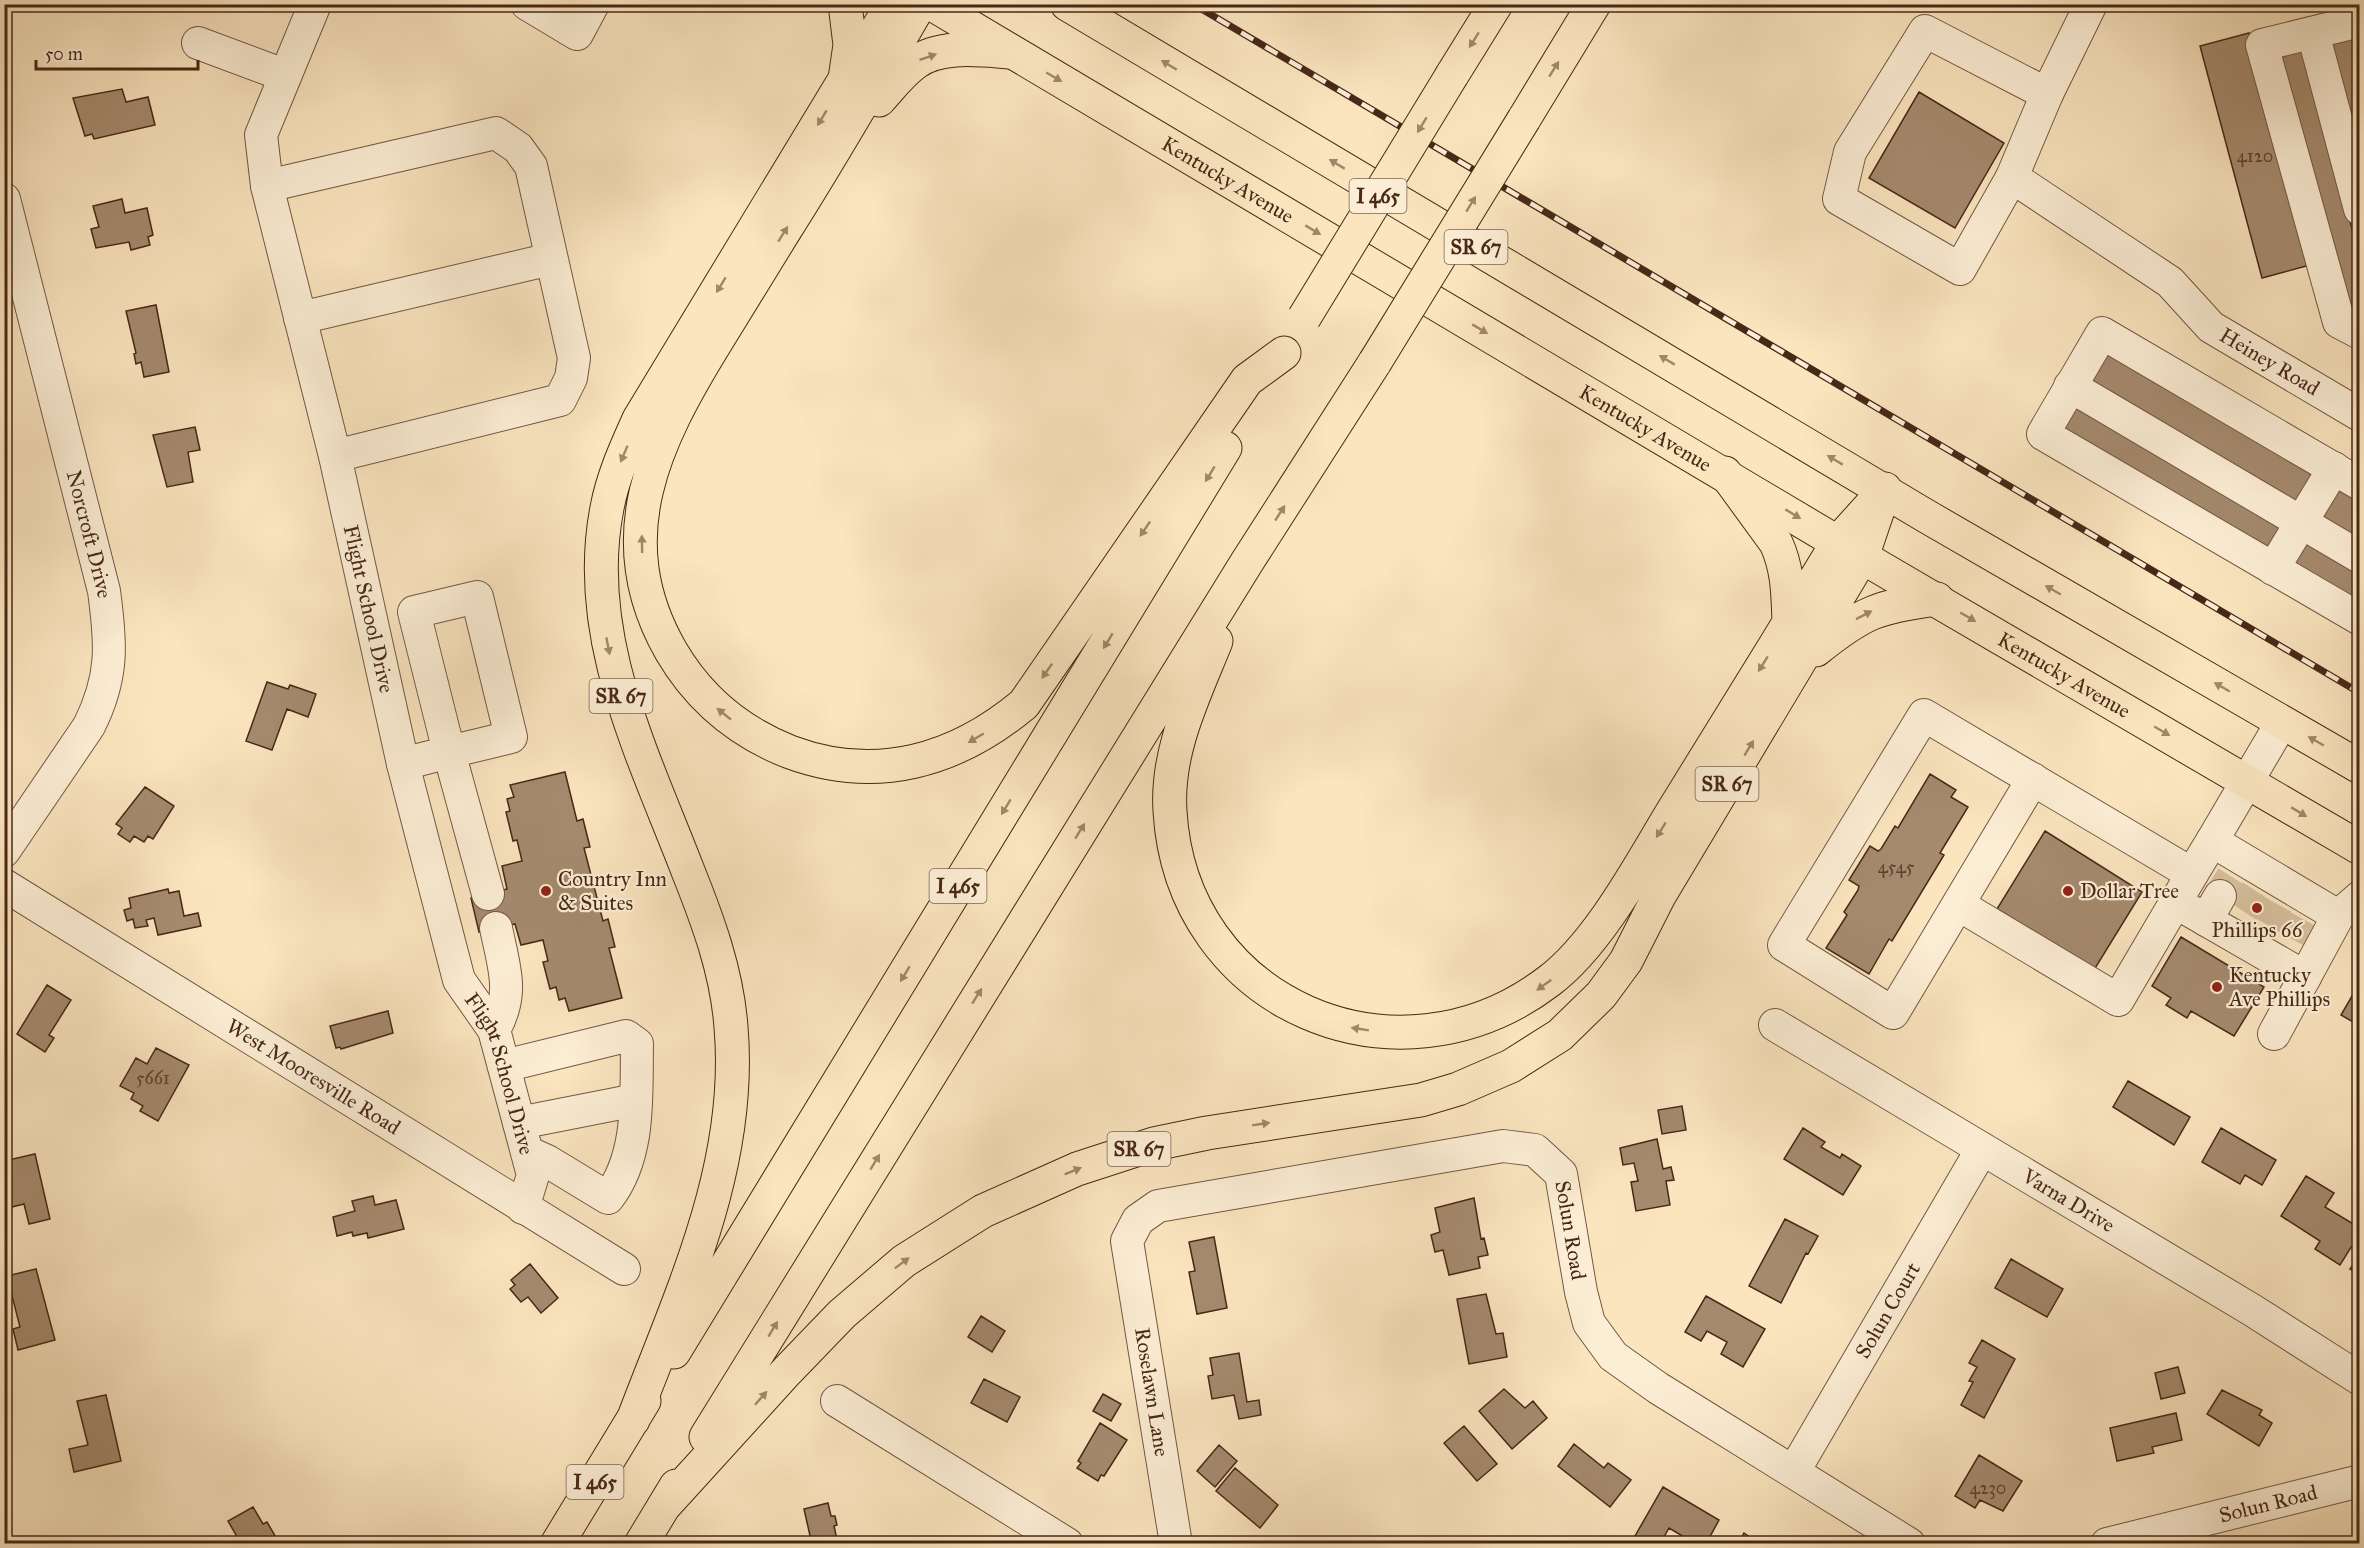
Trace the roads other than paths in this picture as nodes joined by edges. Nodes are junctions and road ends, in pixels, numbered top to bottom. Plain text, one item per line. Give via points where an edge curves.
1 (315, 4) edge
2 (527, 4) edge
3 (593, 4) edge
4 (845, 4) edge
5 (893, 4) edge
6 (920, 4) edge
7 (932, 4) edge
8 (1067, 4) edge
9 (1496, 4) edge
10 (1594, 4) edge
11 (2091, 4) edge
12 (2360, 21) edge
13 (2313, 33) junction
14 (198, 43) dead end
15 (1011, 52) junction
16 (284, 75) junction
17 (845, 80) junction
18 (2047, 94) junction
19 (841, 140) junction
20 (2012, 177) junction
21 (267, 186) junction
22 (4, 199) edge
23 (2360, 209) edge
24 (551, 259) junction
25 (300, 318) junction
26 (2360, 333) edge
27 (1284, 352) junction
28 (2070, 386) junction
29 (2360, 415) edge
30 (335, 456) junction
31 (1725, 474) junction
32 (2347, 476) edge
33 (1885, 489) junction
34 (2301, 523) junction
35 (1850, 550) junction
36 (2360, 557) edge
37 (1247, 562) junction
38 (2273, 569) junction
39 (1937, 599) junction
40 (2360, 619) edge
41 (1789, 623) junction
42 (1800, 663) junction
43 (2282, 722) junction
44 (449, 752) junction
45 (403, 765) junction
46 (2360, 767) edge
47 (2033, 779) junction
48 (2249, 782) junction
49 (2212, 841) junction
50 (2360, 848) edge
51 (4, 851) edge
52 (2192, 874) junction
53 (4, 885) edge
54 (488, 894) dead end
55 (2175, 902) junction
56 (1959, 905) junction
57 (2349, 906) edge
58 (2260, 908) junction
59 (496, 928) dead end
60 (2305, 977) junction
61 (1775, 1025) dead end
62 (494, 1030) junction
63 (2274, 1034) dead end
64 (504, 1066) junction
65 (636, 1100) junction
66 (523, 1138) junction
67 (1982, 1149) junction
68 (523, 1208) junction
69 (1127, 1241) joint
70 (624, 1269) dead end
71 (2360, 1379) edge
72 (837, 1401) dead end
73 (633, 1420) junction
74 (1794, 1471) junction
75 (2360, 1481) edge
76 (666, 1504) junction
77 (557, 1544) edge
78 (641, 1544) edge
79 (1067, 1544) edge
80 (1176, 1544) edge
81 (1910, 1544) edge
82 (2107, 1544) edge

1 - 16 street, Flight School Drive
2 - 3 street via 577,34
4 - 17 main road, SR 67 via 850,45
5 - 17 main road
6 - 19 main road
7 - 15 main road, Kentucky Avenue
33 -> 8 main road, SR 67
9 -> 27 main road, I 465, bridge
37 -> 10 main road, bridge via 1375,362
11 - 18 street
12 - 13 street
13 - 23 street
13 - 26 street via 2262,45 2339,322
14 - 16 street
19 -> 15 main road via 921,59 953,51
15 -> 31 main road, Kentucky Avenue
16 - 21 street, Flight School Drive via 261,135
17 -> 73 main road, SR 67 via 639,419 607,506 602,599 611,660 622,699 718,954 733,1062 728,1134 713,1203
18 - 20 street
18 - 20 street via 1925,31 1850,152 1839,199 1959,269
27 -> 19 main road via 1247,381 1024,704 999,725 934,757 892,766 849,766 807,758 773,745 738,726 708,701 666,642 648,595 642,515 650,471 672,416
20 - 29 street, Heiney Road via 2170,282 2211,327
21 - 24 street via 496,133 518,148 531,166
21 - 25 street, Flight School Drive
22 - 51 street, Norcroft Drive via 104,591 111,654 99,704 89,726
24 - 25 street
24 - 30 street via 574,358 571,378 560,400
25 - 30 street, Flight School Drive
27 -> 73 main road, I 465
28 - 32 street via 2102,333
28 - 34 street
28 - 38 street via 2043,434
30 - 45 street, Flight School Drive
31 -> 35 main road, Kentucky Avenue
31 - 41 main road via 1781,554
32 - 34 street
33 - 35 main road
43 -> 33 main road
34 - 36 street
34 - 38 street
35 - 39 main road, Kentucky Avenue
35 - 41 main road
35 - 42 main road, SR 67
41 -> 37 main road via 1631,878 1589,941 1564,968 1518,1002 1483,1019 1427,1032 1389,1034 1324,1020 1265,988 1235,963 1210,934 1181,875 1170,810 1174,755
76 -> 37 main road
38 - 40 street
42 -> 39 main road via 1860,617 1898,603
39 -> 48 main road, Kentucky Avenue
76 -> 42 main road, SR 67 via 842,1314 904,1261 983,1212 1077,1169 1154,1144 1207,1132 1421,1100 1448,1092 1511,1066 1560,1035 1615,979 1659,896
46 -> 43 main road
43 - 48 street
44 - 44 street via 414,612 477,597 511,737
44 - 45 street
44 - 54 street
45 - 62 street, Flight School Drive via 459,980
47 - 52 street
47 - 56 street
47 - 56 street via 1924,715 1784,945 1893,1013
48 - 49 street
48 -> 50 main road, Kentucky Avenue
49 - 52 street
49 - 58 street
52 - 55 street
53 - 68 street, West Mooresville Road
55 - 56 street via 2118,1000
55 - 58 street
57 - 58 street
57 - 60 street
58 - 60 street
59 - 62 street via 508,991
60 - 63 street
61 - 67 street, Varna Drive
62 - 64 street, Flight School Drive
64 - 65 street via 626,1036 638,1044
64 - 66 street, Flight School Drive
65 - 66 street
65 - 66 street via 634,1137 620,1183 608,1198 547,1161
66 - 68 street, Flight School Drive via 533,1175
67 - 71 street, Varna Drive
67 - 74 street, Solun Court
68 - 70 street, West Mooresville Road
69 - 74 street, Solun Road via 1138,1220 1158,1206 1503,1146 1535,1150 1561,1174 1581,1292 1590,1323 1613,1356
69 - 80 street, Roselawn Lane
72 - 79 street
73 - 77 main road, I 465
74 - 81 street, Solun Road
75 - 82 street, Solun Road
76 - 78 main road

